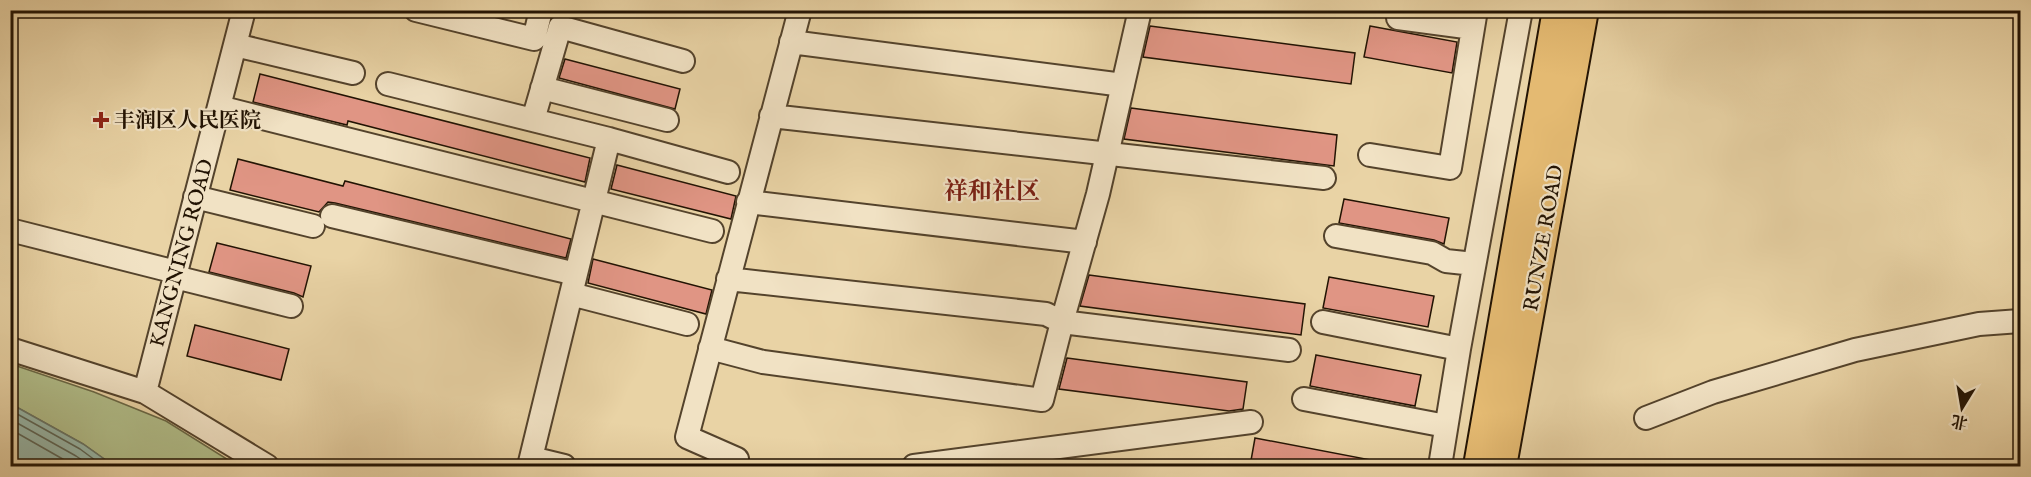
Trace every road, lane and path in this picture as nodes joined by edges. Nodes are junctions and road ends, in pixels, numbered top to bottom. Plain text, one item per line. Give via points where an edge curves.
1 (244, 10) edge
2 (416, 10) edge
3 (541, 10) edge
4 (800, 10) edge
5 (1140, 10) edge
6 (1399, 10) edge
7 (1521, 10) edge
8 (1557, 10) edge
9 (1584, 10) edge
10 (1475, 20) edge
11 (791, 42) junction
12 (235, 45) junction
13 (683, 61) dead end
14 (353, 73) dead end
15 (388, 84) dead end
16 (1123, 85) junction
17 (542, 88) junction
18 (219, 107) junction
19 (771, 116) junction
20 (533, 120) junction
21 (668, 120) dead end
22 (609, 139) junction
23 (1107, 154) junction
24 (1370, 155) dead end
25 (728, 172) dead end
26 (1324, 178) dead end
27 (195, 196) junction
28 (594, 201) junction
29 (748, 202) junction
30 (10, 230) edge
31 (712, 231) dead end
32 (1336, 236) dead end
33 (1084, 242) junction
34 (1474, 264) junction
35 (175, 274) junction
36 (728, 279) junction
37 (573, 284) junction
38 (291, 306) dead end
39 (2020, 321) edge
40 (1062, 322) junction
41 (1323, 322) dead end
42 (687, 324) dead end
43 (710, 348) junction
44 (10, 349) edge
45 (1459, 349) junction
46 (1289, 350) dead end
47 (145, 392) junction
48 (1304, 399) dead end
49 (1646, 418) dead end
50 (1251, 422) dead end
51 (1446, 426) junction
52 (737, 459) dead end
53 (530, 462) edge
54 (267, 466) edge
55 (564, 466) edge
56 (914, 466) edge
57 (1440, 466) edge
58 (1478, 466) edge
59 (1502, 466) edge

1 - 12 street, KANGNING ROAD
2 - 3 street via 534,39
4 - 11 street
5 - 16 street
6 - 10 street via 1398,18
7 - 34 street
8 - 58 main road, RUNZE ROAD
9 - 59 main road, RUNZE ROAD
10 - 24 street via 1450,168
11 - 16 street
11 - 19 street
12 - 14 street
12 - 18 street, KANGNING ROAD
13 - 17 street via 560,27
15 - 20 street
16 - 23 street
17 - 20 street
17 - 21 street
18 - 27 street, KANGNING ROAD
18 - 28 street
19 - 23 street
19 - 29 street
20 - 22 street
22 - 25 street
22 - 28 street
23 - 26 street
23 - 33 street
27 - 35 street, KANGNING ROAD
27 - 37 street via 323,221
28 - 31 street
28 - 37 street
29 - 33 street
29 - 36 street
30 - 35 street
32 - 34 street
33 - 40 street
34 - 45 street
35 - 38 street
35 - 47 street, KANGNING ROAD
36 - 40 street via 1046,314
36 - 43 street
37 - 42 street
37 - 53 street
39 - 49 street via 1979,324 1856,350 1713,392
40 - 43 street via 1042,400 763,362
40 - 46 street
41 - 45 street
43 - 52 street via 687,437
44 - 47 street
45 - 51 street
47 - 54 street
48 - 51 street
50 - 56 street
51 - 57 street
53 - 55 street

